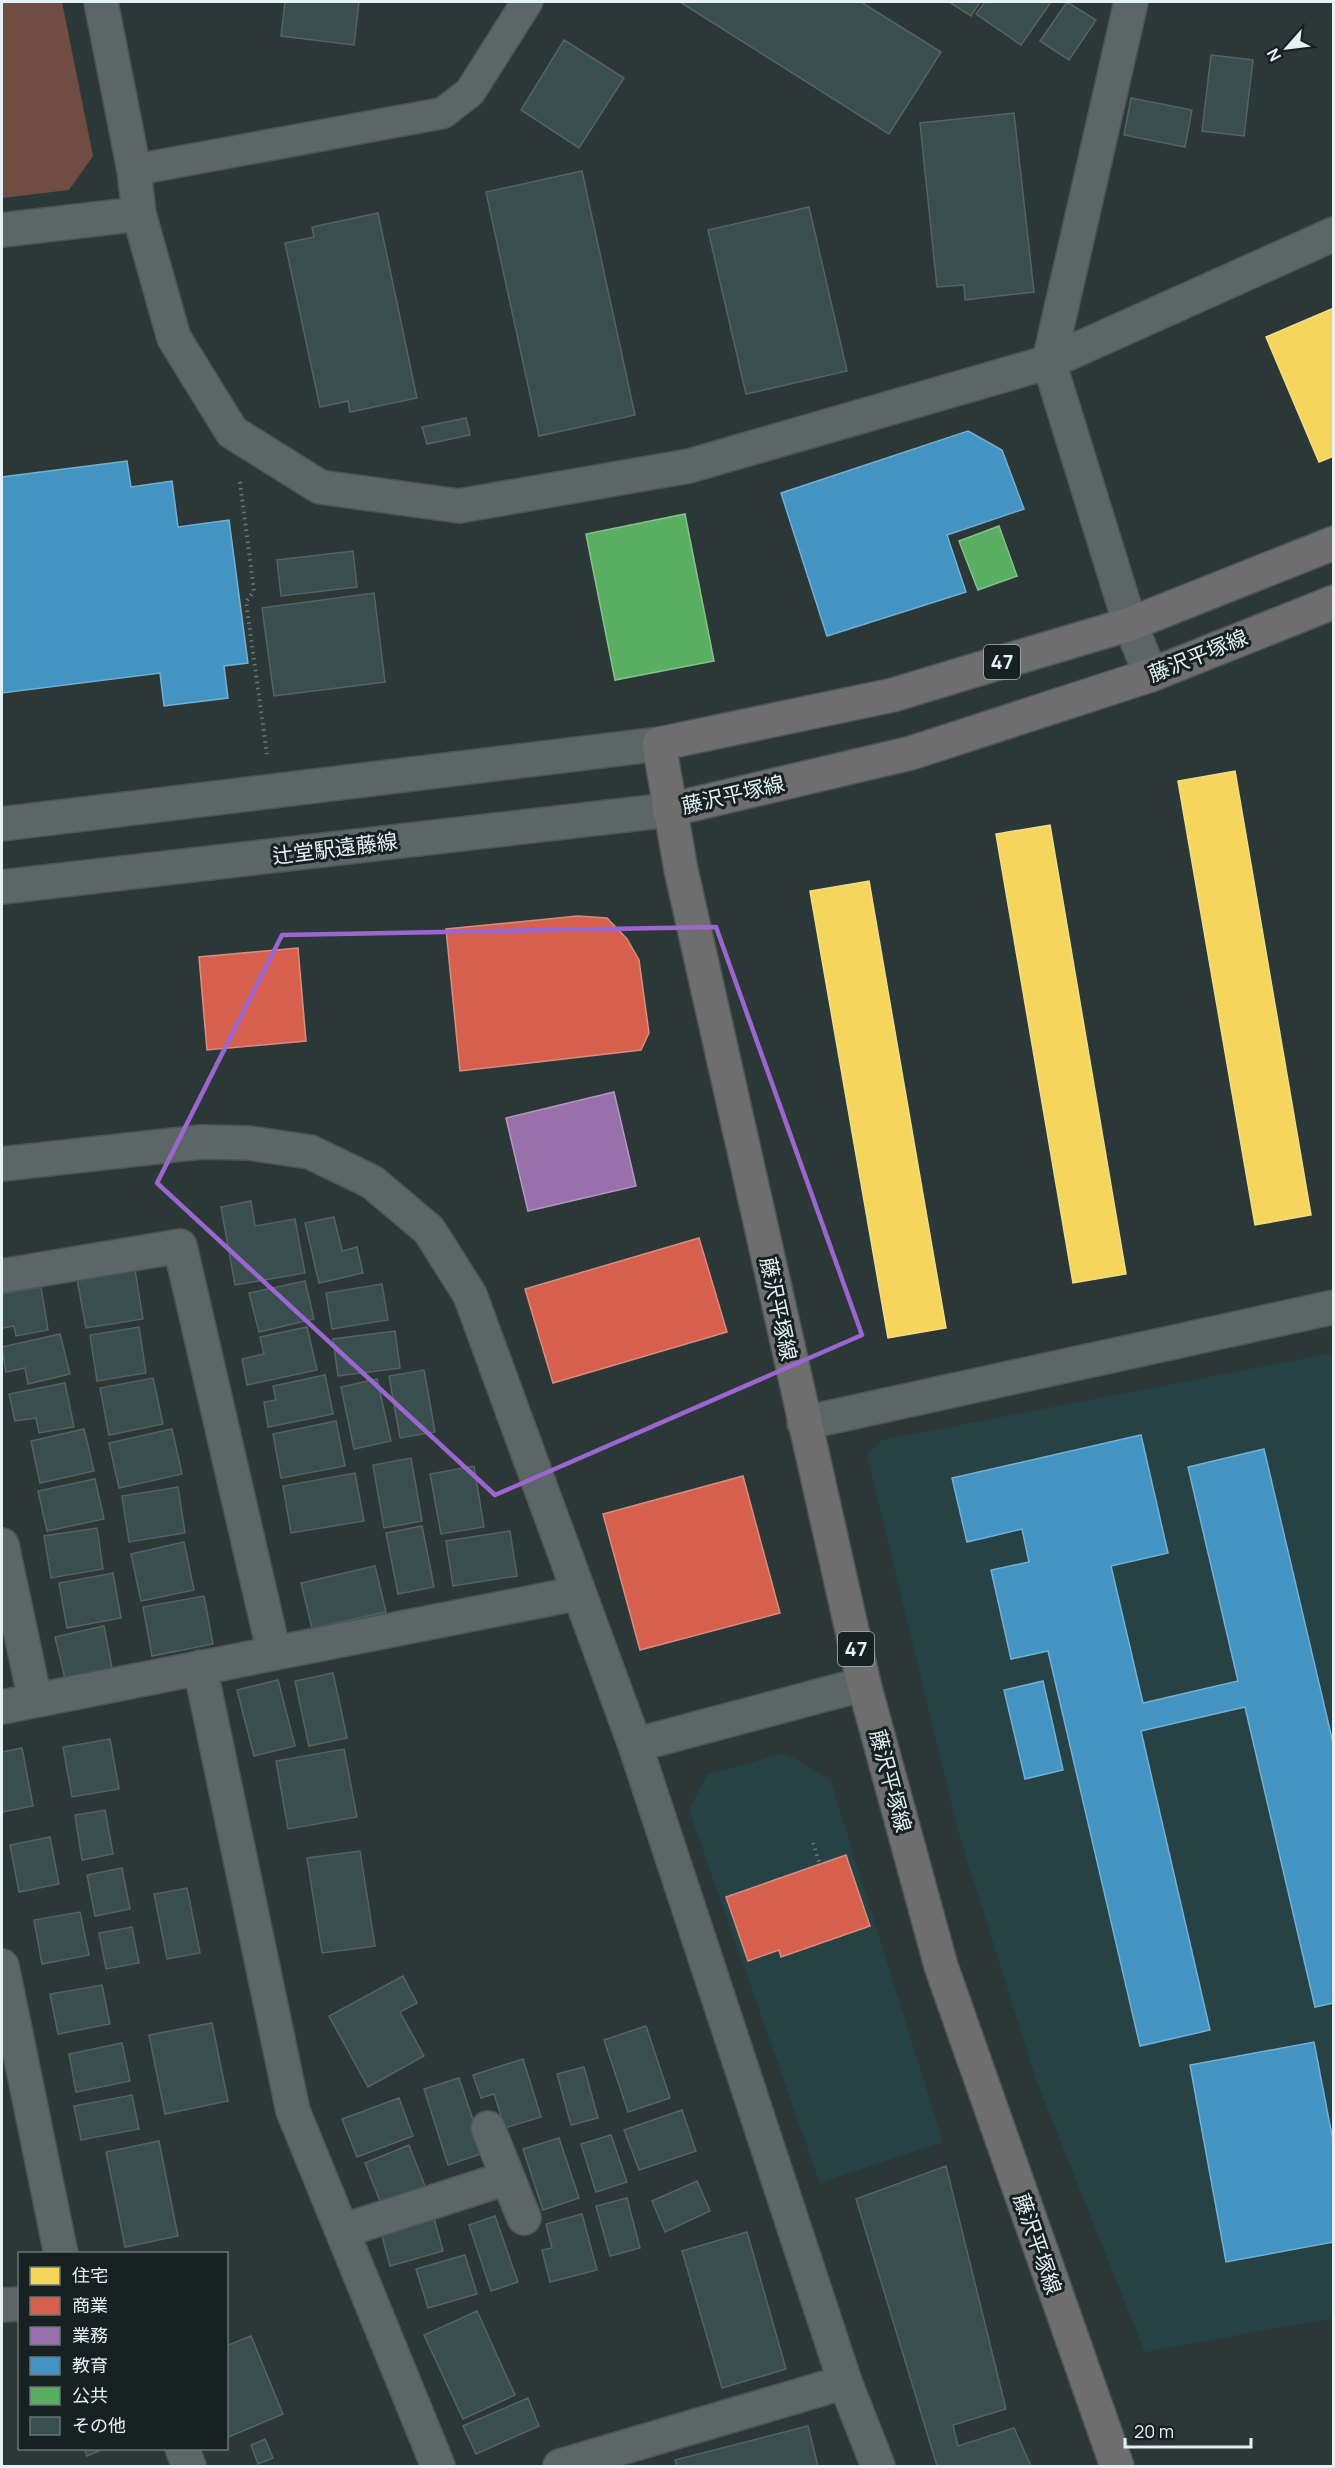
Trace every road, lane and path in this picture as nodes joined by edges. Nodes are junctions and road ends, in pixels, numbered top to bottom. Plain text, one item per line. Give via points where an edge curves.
1 (101, 2) edge
2 (527, 2) edge
3 (1131, 2) edge
4 (134, 170) junction
5 (139, 214) junction
6 (2, 230) edge
7 (1334, 234) edge
8 (1049, 362) junction
9 (239, 475) dead end
10 (1334, 543) edge
11 (1334, 602) edge
12 (1130, 624) junction
13 (1151, 675) junction
14 (659, 744) junction
15 (269, 765) dead end
16 (669, 810) junction
17 (2, 824) edge
18 (2, 887) edge
19 (2, 1164) edge
20 (2, 1276) edge
21 (1334, 1307) edge
22 (804, 1423) junction
23 (2, 1545) edge
24 (579, 1593) junction
25 (274, 1653) junction
26 (200, 1667) junction
27 (864, 1684) junction
28 (35, 1700) junction
29 (2, 1707) edge
30 (635, 1745) junction
31 (813, 1843) dead end
32 (820, 1864) dead end
33 (2, 1966) edge
34 (488, 2128) dead end
35 (507, 2178) junction
36 (524, 2218) dead end
37 (342, 2231) junction
38 (61, 2252) edge
39 (18, 2304) edge
40 (2, 2305) edge
41 (844, 2382) junction
42 (183, 2450) edge
43 (624, 2457) edge
44 (189, 2466) edge
45 (438, 2466) edge
46 (560, 2466) edge
47 (878, 2466) edge
48 (1117, 2466) edge

1 - 4 street
2 - 4 street via 470,92 443,113
3 - 8 street
4 - 5 street
5 - 6 street
5 - 8 street via 174,338 232,432 320,487 459,506 689,466
7 - 8 street
8 - 12 street
9 - 15 path via 254,591 246,602
10 - 12 main road, 47
11 - 13 main road, 藤沢平塚線
12 - 13 street
12 - 14 main road, 47 via 893,695
13 - 16 main road, 藤沢平塚線 via 911,753
14 - 16 main road, 47
14 - 17 street
16 - 18 street, 辻堂駅遠藤線
16 - 22 main road, 藤沢平塚線 / 47
19 - 24 street via 201,1142 249,1143 310,1152 372,1182 429,1230 470,1295
20 - 25 street via 180,1246
21 - 22 street
22 - 27 main road, 藤沢平塚線 / 47
23 - 28 street
24 - 25 street
24 - 30 street
25 - 26 street
26 - 28 street
26 - 37 street via 293,2111
27 - 30 street
27 - 48 main road, 藤沢平塚線 / 47 via 941,1966
28 - 29 street
30 - 41 street
31 - 32 path
33 - 38 street
34 - 35 street
35 - 36 street
35 - 37 street
37 - 45 street
39 - 40 street
41 - 43 street
41 - 47 street
42 - 44 street
43 - 46 street

